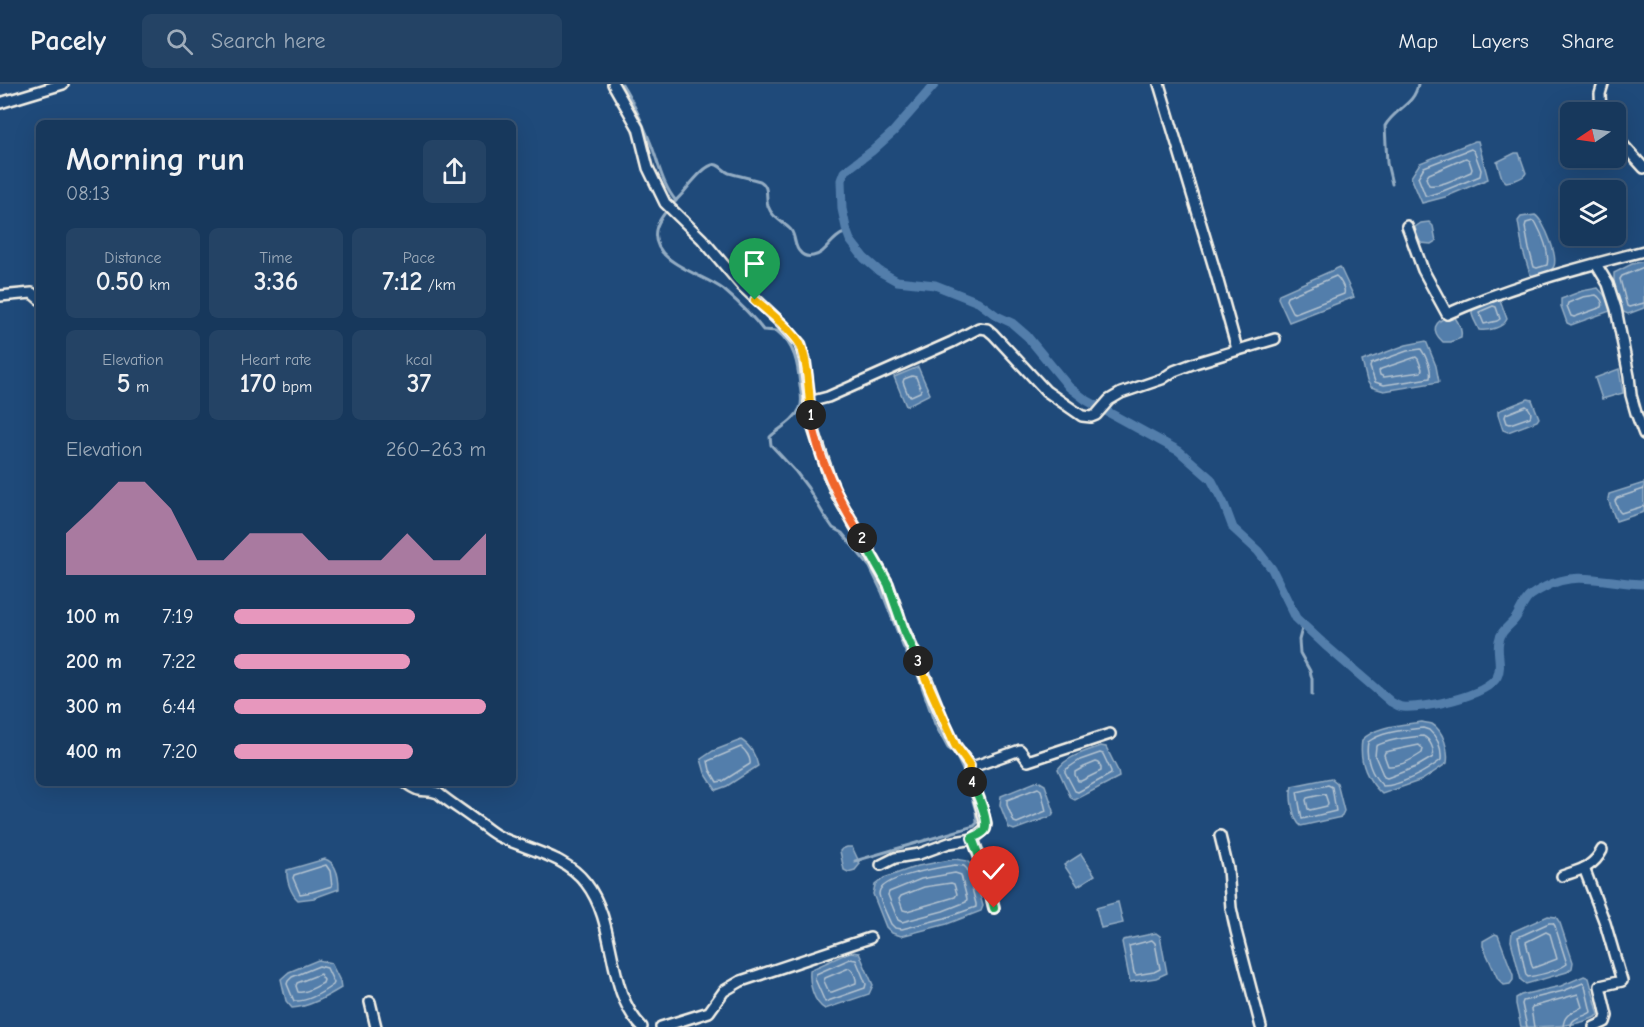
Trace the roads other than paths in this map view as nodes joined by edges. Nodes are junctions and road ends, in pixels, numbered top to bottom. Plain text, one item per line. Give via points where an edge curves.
1 (63, 84) edge
2 (614, 84) edge
3 (1159, 84) edge
4 (1603, 84) edge
5 (1600, 102) edge
6 (0, 103) edge
7 (1626, 148) edge
8 (1644, 168) edge
9 (1407, 226) dead end
10 (1644, 251) edge
11 (1596, 264) junction
12 (0, 296) edge
13 (36, 296) edge
14 (1275, 339) dead end
15 (1237, 349) junction
16 (809, 402) junction
17 (1644, 434) edge
18 (1110, 734) dead end
19 (970, 766) junction
20 (410, 786) edge
21 (1221, 837) dead end
22 (972, 838) junction
23 (1602, 850) dead end
24 (881, 865) dead end
25 (1584, 868) junction
26 (1563, 876) dead end
27 (994, 908) dead end
28 (870, 938) dead end
29 (370, 1002) dead end
30 (376, 1027) edge
31 (642, 1027) edge
32 (661, 1027) edge
33 (1261, 1027) edge
34 (1594, 1027) edge

1 - 6 street
2 - 16 street via 638,128 648,168 667,204 796,338 803,353
3 - 15 street
4 - 5 street
7 - 8 street
9 - 11 street via 1447,314 1495,294
10 - 11 street
11 - 17 street via 1613,301 1631,395
12 - 13 street via 32,293
14 - 15 street
15 - 16 street via 1120,393 1096,415 1082,417 1046,391 984,328
16 - 19 street via 821,456 837,495 888,584 943,720
18 - 19 street via 1028,761 1020,750
19 - 22 street via 986,824
20 - 31 street via 416,791 438,793 495,835 548,855 580,875 599,905 621,990
21 - 33 street via 1231,908
22 - 24 street
22 - 27 street
23 - 25 street via 1597,860
25 - 26 street
25 - 34 street via 1622,981 1600,987 1607,1016 1605,1022
28 - 32 street via 741,981 724,991 710,1012
29 - 30 street

